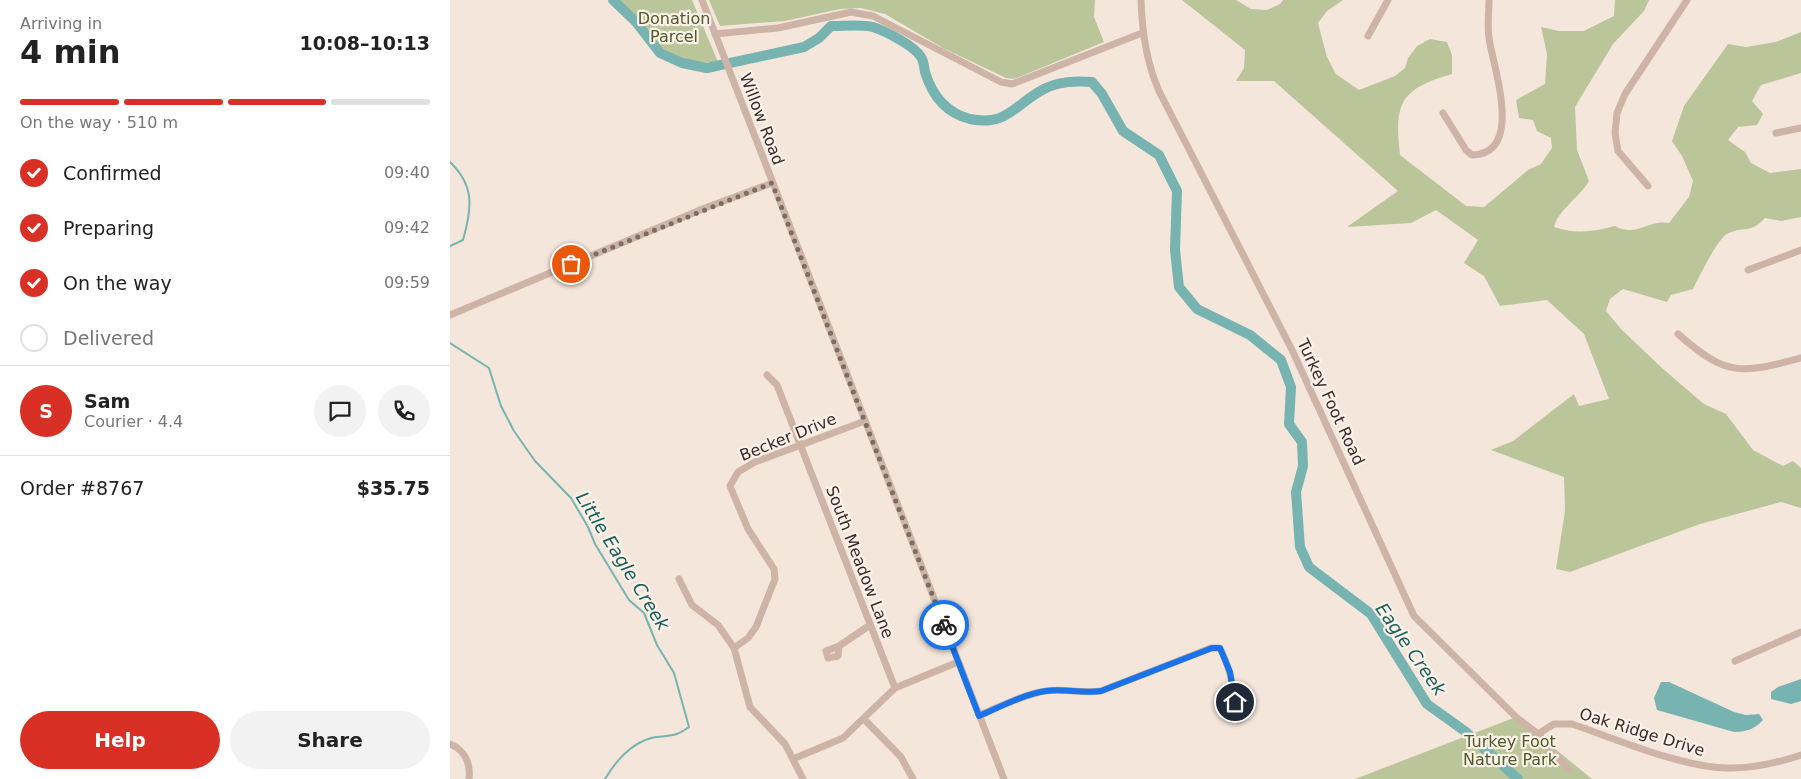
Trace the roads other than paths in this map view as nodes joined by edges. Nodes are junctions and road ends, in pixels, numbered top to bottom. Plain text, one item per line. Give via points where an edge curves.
1 (702, 0) edge
2 (1141, 0) edge
3 (1388, 0) edge
4 (1490, 0) edge
5 (1687, 0) edge
6 (1142, 33) junction
7 (715, 34) junction
8 (1368, 36) dead end
9 (1444, 113) dead end
10 (1801, 128) edge
11 (1776, 133) dead end
12 (772, 183) junction
13 (1648, 186) dead end
14 (1801, 250) edge
15 (1748, 270) dead end
16 (450, 315) edge
17 (1678, 334) dead end
18 (1801, 358) edge
19 (767, 375) dead end
20 (865, 421) junction
21 (800, 446) junction
22 (679, 579) dead end
23 (870, 625) junction
24 (1801, 632) edge
25 (736, 646) junction
26 (839, 646) dead end
27 (1735, 661) dead end
28 (958, 662) junction
29 (895, 688) junction
30 (979, 716) junction
31 (864, 719) junction
32 (1238, 720) dead end
33 (1538, 734) junction
34 (450, 744) edge
35 (1801, 755) edge
36 (793, 759) junction
37 (1569, 770) dead end
38 (469, 779) edge
39 (803, 779) edge
40 (913, 779) edge
41 (1004, 779) edge

1 - 7 street, Willow Road
2 - 6 street, Turkey Foot Road
3 - 8 street
4 - 9 street via 1489,37 1504,112 1499,137 1485,152 1472,154 1466,150
5 - 13 street via 1625,94 1617,113 1615,133 1618,151
6 - 7 street via 1012,84 1001,82 866,14 851,12 778,28
6 - 33 street, Turkey Foot Road via 1159,91 1292,350 1414,616 1516,717
7 - 12 street, Willow Road
10 - 11 street
12 - 16 street
12 - 20 street, Willow Road
14 - 15 street
17 - 18 street via 1706,357 1733,369 1762,368
19 - 21 street, South Meadow Lane via 777,385
20 - 21 street, Becker Drive
20 - 28 street, Willow Road
21 - 23 street, South Meadow Lane
21 - 25 street, Becker Drive via 745,467 730,486 748,529 774,569 775,579 756,627
22 - 25 street via 692,605 718,625
23 - 26 street
23 - 29 street, South Meadow Lane
24 - 27 street
25 - 36 street via 750,707 776,733
28 - 29 street
28 - 30 street, Willow Road
29 - 31 street
30 - 32 street via 1040,692 1101,691 1212,648 1220,648 1230,672
30 - 41 street, Willow Road
31 - 36 street via 843,738
31 - 40 street via 901,757
33 - 35 street, Oak Ridge Drive via 1554,724 1572,724 1687,762 1726,768 1772,764
33 - 37 street, Turkey Foot Road
34 - 38 street via 468,760
36 - 39 street

